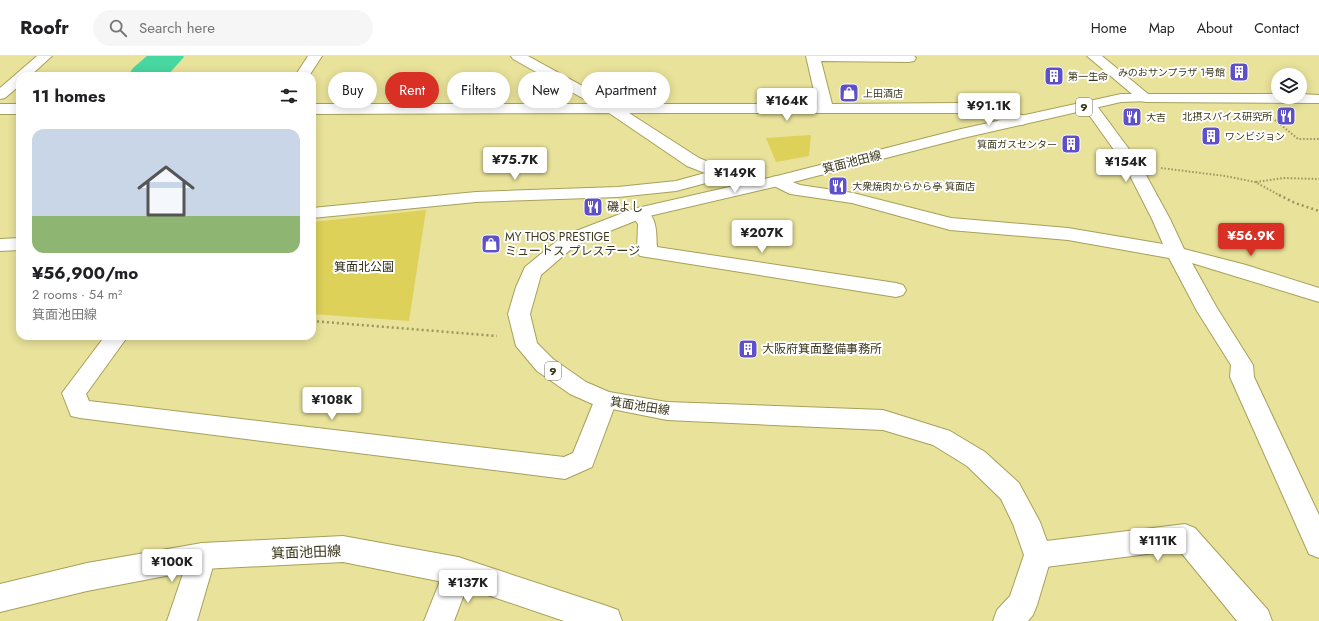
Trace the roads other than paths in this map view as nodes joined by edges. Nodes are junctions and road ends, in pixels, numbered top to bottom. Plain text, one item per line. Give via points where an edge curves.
1 (45, 56) edge
2 (315, 56) edge
3 (518, 56) edge
4 (814, 56) edge
5 (1094, 56) edge
6 (909, 58) dead end
7 (27, 72) edge
8 (305, 72) edge
9 (16, 81) edge
10 (0, 95) edge
11 (1146, 98) junction
12 (1319, 99) edge
13 (1089, 106) junction
14 (826, 108) junction
15 (0, 109) edge
16 (16, 109) edge
17 (316, 109) edge
18 (613, 109) junction
19 (1022, 120) junction
20 (722, 174) junction
21 (778, 180) junction
22 (757, 185) junction
23 (316, 213) edge
24 (639, 213) junction
25 (16, 244) edge
26 (0, 245) edge
27 (1176, 253) junction
28 (896, 290) dead end
29 (1319, 295) edge
30 (114, 340) edge
31 (605, 400) junction
32 (1319, 545) edge
33 (1038, 555) junction
34 (202, 556) junction
35 (458, 571) junction
36 (0, 598) edge
37 (182, 621) edge
38 (439, 621) edge
39 (607, 621) edge
40 (1008, 621) edge
41 (1257, 621) edge

1 - 7 street
2 - 8 street
3 - 18 street
4 - 6 street
4 - 14 street
5 - 11 street
9 - 10 street
11 - 12 street, 箕面池田線
11 - 13 street, 箕面池田線 / 9 via 1121,98
13 - 19 street, 箕面池田線 / 9
13 - 27 street via 1132,164
14 - 18 street
14 - 19 street via 961,108
15 - 16 street
17 - 18 street
18 - 20 street via 694,162
19 - 21 street, 箕面池田線 / 9
20 - 22 street
20 - 23 street via 676,186 618,192 476,197
21 - 22 street, 箕面池田線 / 9
21 - 27 street via 796,190 853,198 950,224 1068,234
22 - 24 street, 箕面池田線 / 9
24 - 28 street via 647,224 647,252
24 - 31 street, 箕面池田線 / 9 via 570,240 532,272 519,314 527,346 545,365 578,388
25 - 26 street
27 - 29 street
27 - 32 street via 1208,312 1242,365 1242,377
30 - 31 street via 74,393 80,409 564,468 583,460
31 - 33 street, 箕面池田線 / 9 via 666,411 883,420 941,438 976,459 1010,491 1026,522
33 - 40 street via 1022,605
33 - 41 street via 1185,537
34 - 35 street, 箕面池田線 via 343,549
34 - 36 street, 箕面池田線 via 87,577
34 - 37 street
35 - 38 street
35 - 39 street, 箕面池田線

